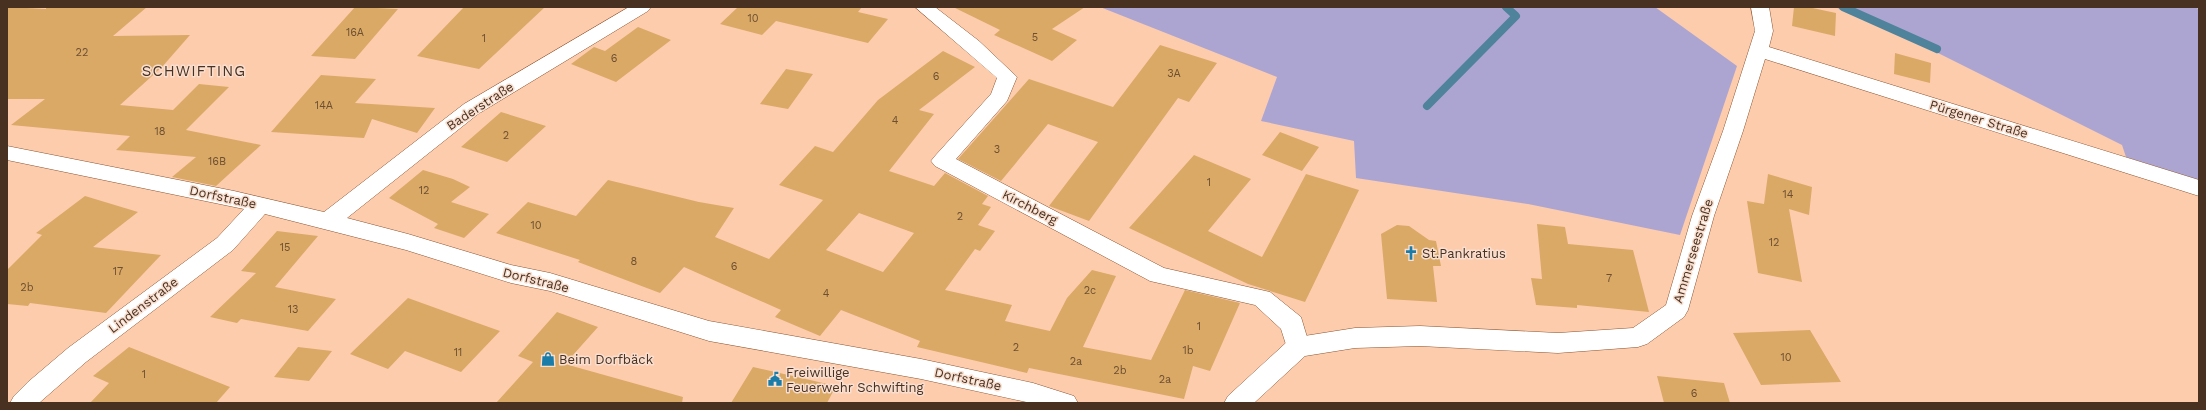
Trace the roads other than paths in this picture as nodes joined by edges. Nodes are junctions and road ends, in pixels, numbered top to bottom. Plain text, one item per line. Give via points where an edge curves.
1 (642, 7) edge
2 (924, 7) edge
3 (1760, 7) edge
4 (1758, 50) junction
5 (7, 152) edge
6 (2199, 188) edge
7 (261, 206) junction
8 (328, 221) junction
9 (1298, 347) junction
10 (24, 403) edge
11 (1065, 403) edge
12 (1237, 403) edge

1 - 8 street, Baderstraße via 471,109
2 - 9 street, Kirchberg via 1007,77 1000,96 942,162 1158,275 1262,298 1292,324
3 - 4 street, Ammerseestraße via 1764,31
4 - 6 street, Pürgener Straße
4 - 9 street, Ammerseestraße via 1703,216 1676,310 1638,336 1558,343 1420,336 1355,338
5 - 7 street, Dorfstraße
7 - 8 street, Dorfstraße
7 - 10 street, Lindenstraße via 225,244 77,355
8 - 11 street, Dorfstraße via 512,274 550,282 709,331 921,369 1033,393
9 - 12 street

